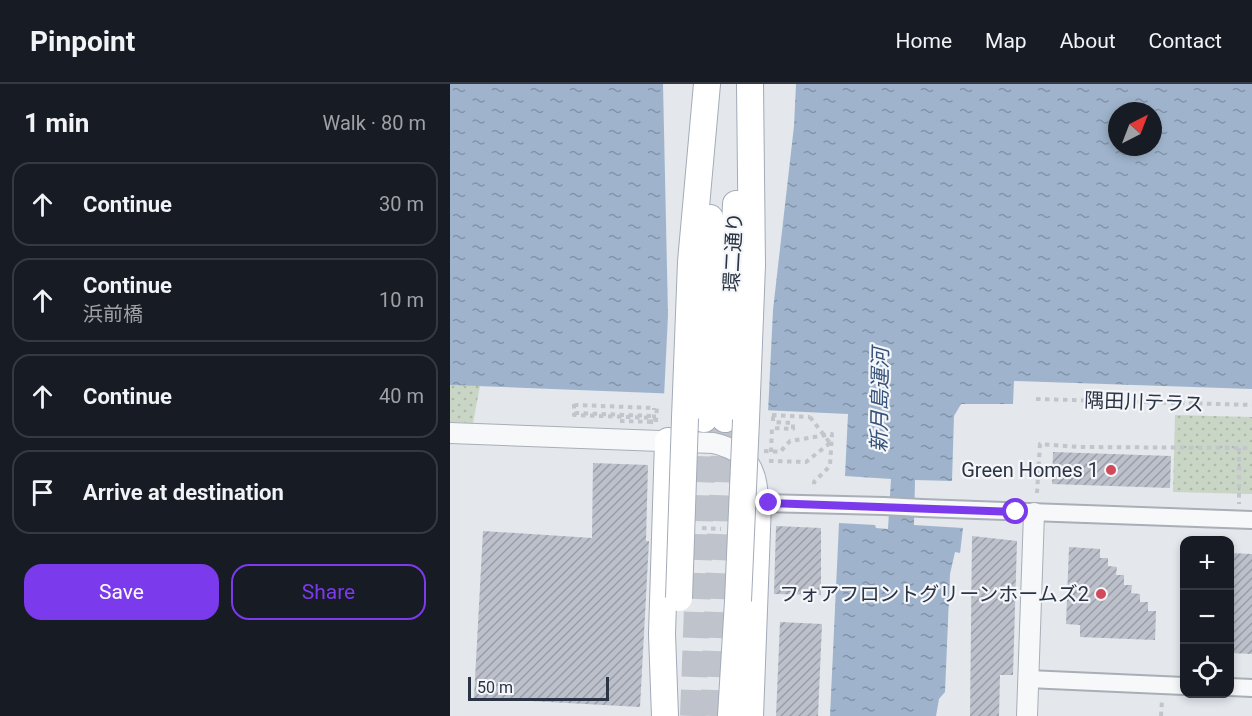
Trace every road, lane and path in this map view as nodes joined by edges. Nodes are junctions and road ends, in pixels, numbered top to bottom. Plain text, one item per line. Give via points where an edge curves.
1 (707, 84) edge
2 (713, 84) edge
3 (743, 84) edge
4 (750, 84) edge
5 (1036, 399) dead end
6 (1252, 405) edge
7 (647, 415) dead end
8 (620, 421) dead end
9 (450, 433) edge
10 (668, 441) junction
11 (1239, 448) junction
12 (1252, 448) edge
13 (772, 449) junction
14 (755, 451) dead end
15 (764, 460) dead end
16 (814, 490) dead end
17 (1037, 493) dead end
18 (758, 503) junction
19 (1239, 504) dead end
20 (1034, 513) junction
21 (1252, 520) edge
22 (700, 528) dead end
23 (723, 529) dead end
24 (1028, 679) junction
25 (1180, 686) edge
26 (1234, 687) edge
27 (1252, 688) edge
28 (665, 716) edge
29 (677, 716) edge
30 (730, 716) edge
31 (750, 716) edge
32 (1027, 716) edge

1 - 29 main road, bridge via 691,262
2 - 3 main road, 環二通り via 715,419
4 - 30 main road, bridge via 752,265
5 - 6 path, 隅田川テラス
7 - 8 path, bridge via 576,413 576,405 654,408 654,417 574,415 574,404 657,406 656,422
9 - 10 street
10 - 18 street via 713,443 740,454 758,479
10 - 28 main road via 662,634
11 - 12 path
11 - 17 path via 1040,444
11 - 19 path
13 - 14 path
13 - 15 path, bridge via 772,428 793,429 793,423 773,422 773,415 810,417 830,443 806,462
13 - 16 path via 780,452 790,441 831,434 830,466 814,482
18 - 20 street, bridge
18 - 31 main road
20 - 21 street
20 - 24 street
22 - 23 path
24 - 25 street
24 - 32 street
26 - 27 street

